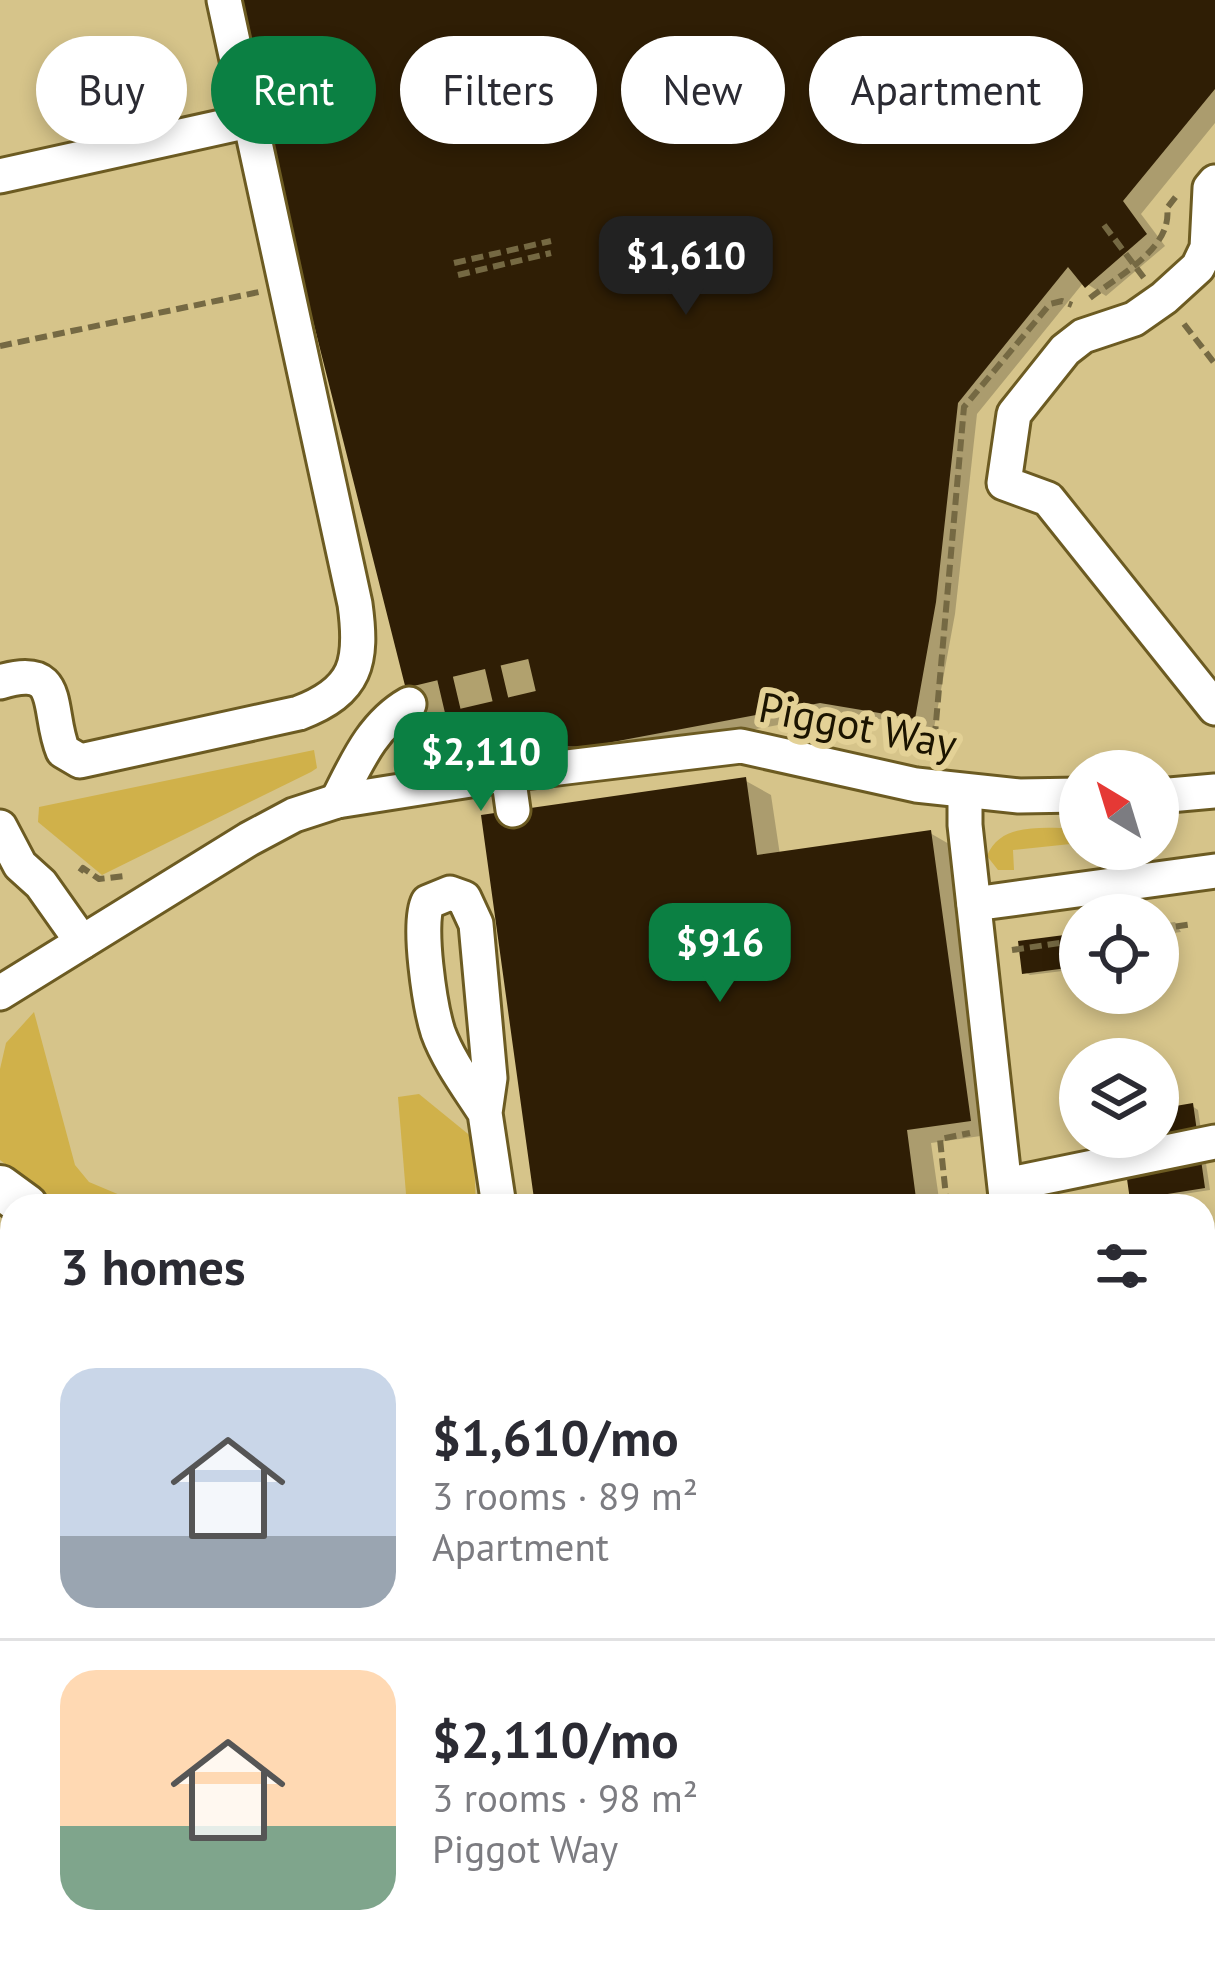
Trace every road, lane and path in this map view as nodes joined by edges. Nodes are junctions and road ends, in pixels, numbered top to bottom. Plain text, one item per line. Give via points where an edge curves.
1 (224, 0) edge
2 (233, 36) edge
3 (211, 130) edge
4 (259, 144) edge
5 (0, 176) edge
6 (1215, 182) edge
7 (551, 241) dead end
8 (551, 253) dead end
9 (1211, 254) edge
10 (454, 263) dead end
11 (458, 275) dead end
12 (285, 286) junction
13 (0, 346) edge
14 (0, 682) edge
15 (1212, 697) edge
16 (940, 703) dead end
17 (410, 704) tunnel mouth
18 (932, 760) dead end
19 (508, 774) junction
20 (1215, 790) edge
21 (965, 792) junction
22 (1059, 794) edge
23 (1179, 794) edge
24 (337, 801) junction
25 (513, 810) dead end
26 (0, 827) edge
27 (1215, 871) edge
28 (974, 904) junction
29 (1193, 924) dead end
30 (1179, 926) edge
31 (82, 942) junction
32 (1059, 943) edge
33 (1002, 951) dead end
34 (12, 987) edge
35 (0, 1010) edge
36 (485, 1113) junction
37 (1215, 1142) edge
38 (496, 1194) edge
39 (1008, 1194) edge
40 (1027, 1194) edge

1 - 2 street
3 - 5 street
4 - 12 street
6 - 9 street
7 - 10 path
8 - 11 path
9 - 15 street via 1134,319 1073,341 1014,414 1004,483 1048,500
12 - 13 path
12 - 14 street via 356,604 361,646 350,678 299,713 80,761 63,751 43,681
16 - 18 path
17 - 24 street via 368,742
19 - 21 street, Piggot Way via 741,746
19 - 24 street, Piggot Way
19 - 25 street
20 - 23 street
21 - 22 street, Piggot Way
21 - 28 street
24 - 31 street, Piggot Way via 249,839
26 - 31 street
27 - 28 street
28 - 39 street
29 - 30 path
31 - 34 street, Piggot Way
32 - 33 path
34 - 35 street, Piggot Way
36 - 36 street via 438,1031 424,910 450,893 464,898 476,924 490,1078
36 - 38 street
37 - 40 street

